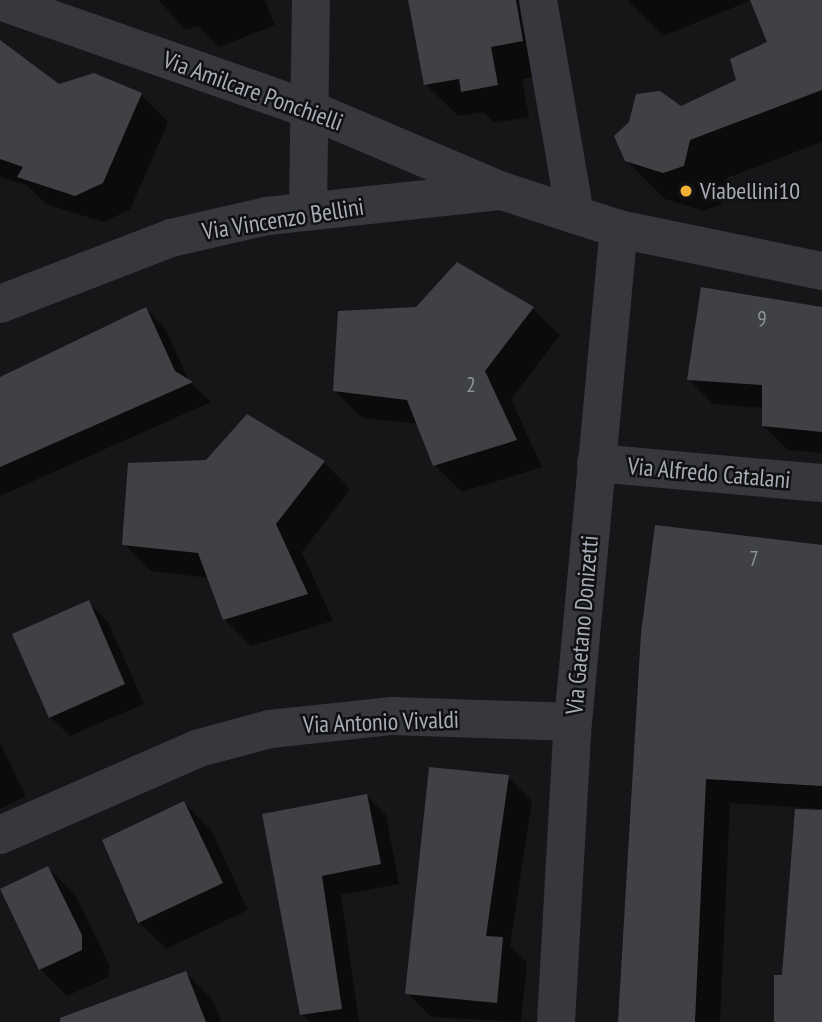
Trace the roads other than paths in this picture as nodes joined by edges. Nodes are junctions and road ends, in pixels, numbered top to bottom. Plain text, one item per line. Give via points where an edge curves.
1 (311, 0) edge
2 (538, 0) edge
3 (0, 1) edge
4 (311, 110) junction
5 (502, 191) junction
6 (308, 211) junction
7 (575, 215) junction
8 (619, 229) junction
9 (822, 271) edge
10 (0, 304) edge
11 (596, 463) junction
12 (822, 483) edge
13 (573, 722) junction
14 (0, 835) edge
15 (556, 1022) edge

1 - 4 street
2 - 7 street
3 - 4 street, Via Amilcare Ponchielli
4 - 5 street, Via Amilcare Ponchielli
4 - 6 street
5 - 6 street, Via Vincenzo Bellini
5 - 7 street, Via Vincenzo Bellini
6 - 10 street, Via Vincenzo Bellini via 172,239
7 - 8 street, Via Vincenzo Bellini
8 - 9 street, Via Vincenzo Bellini
8 - 11 street, Via Gaetano Donizetti
11 - 12 street, Via Alfredo Catalani
11 - 13 street, Via Gaetano Donizetti
13 - 14 street, Via Antonio Vivaldi via 392,716 271,729 199,748
13 - 15 street, Via Gaetano Donizetti

